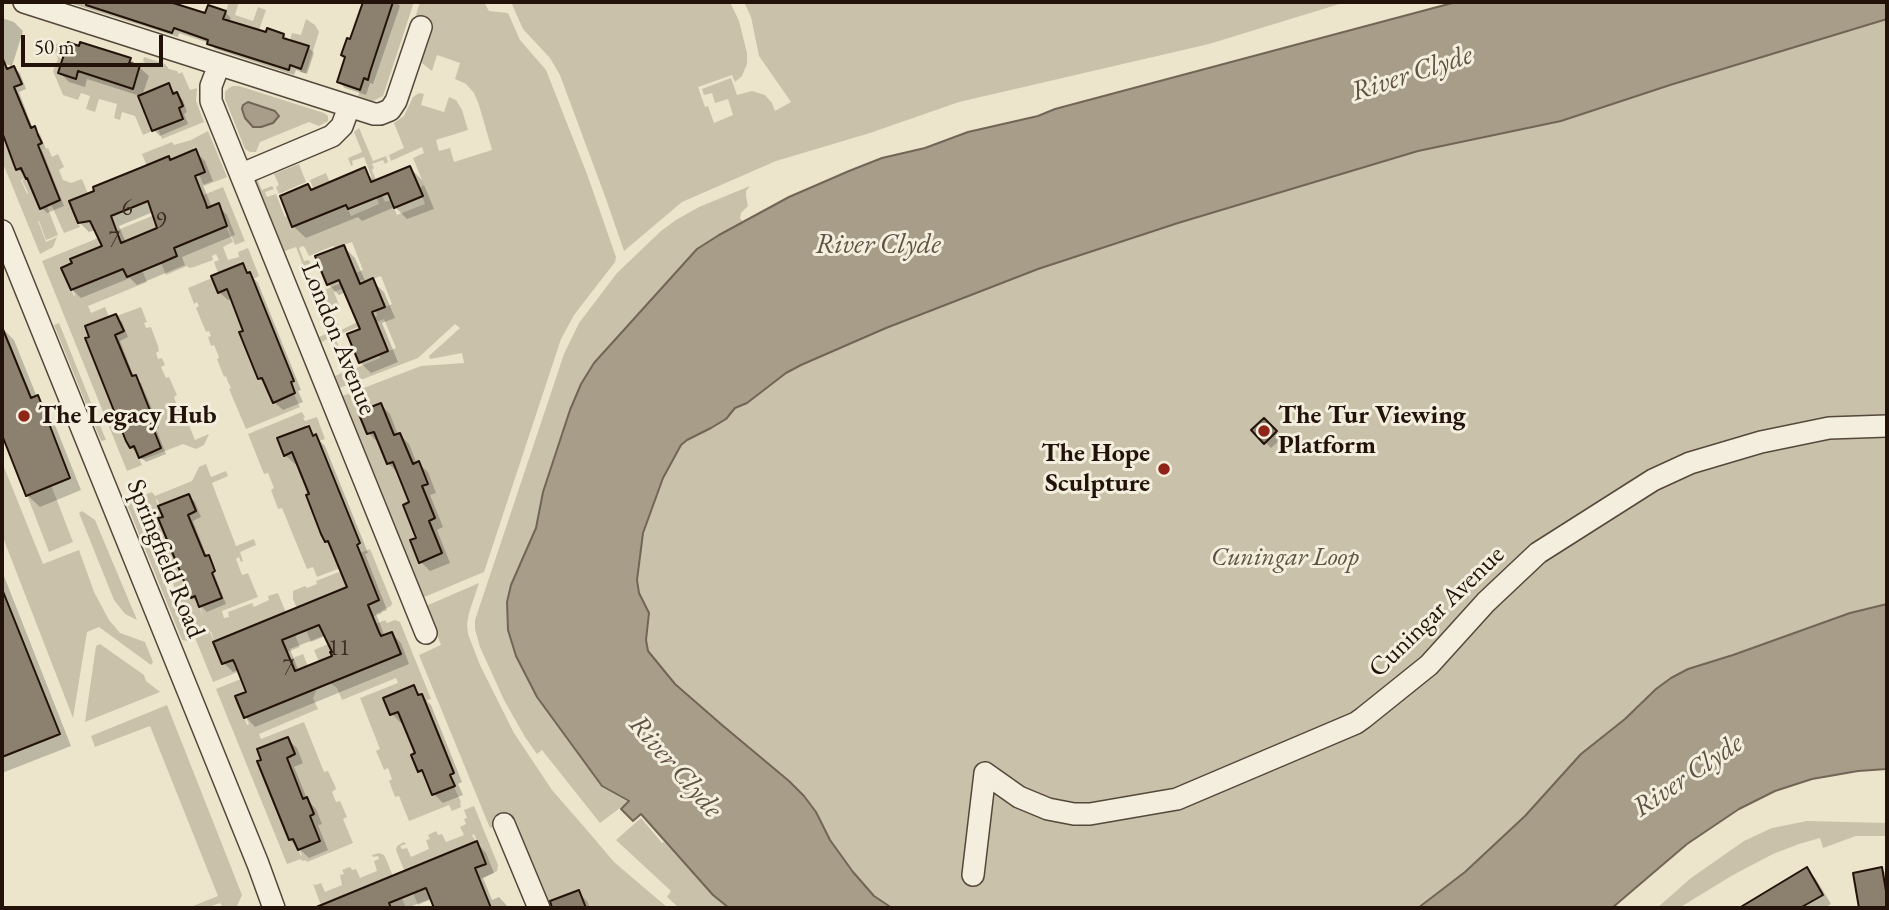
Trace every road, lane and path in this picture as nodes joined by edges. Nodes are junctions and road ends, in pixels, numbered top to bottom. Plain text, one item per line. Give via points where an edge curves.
1 (24, 2) edge
2 (421, 27) dead end
3 (219, 65) junction
4 (349, 107) junction
5 (242, 174) junction
6 (2, 231) edge
7 (1887, 426) edge
8 (426, 633) dead end
9 (504, 824) dead end
10 (973, 875) dead end
11 (274, 908) edge
12 (539, 908) edge

1 - 3 street
2 - 4 street via 390,110 374,114
3 - 4 street
3 - 5 street, London Avenue via 210,96
4 - 5 street via 342,126 332,136
5 - 8 street, London Avenue
6 - 11 street, Springfield Road
7 - 10 street, Cuningar Avenue via 1829,428 1761,442 1690,463 1653,480 1538,553 1421,672 1356,723 1188,795 1074,814 1019,797 985,773
9 - 12 street

